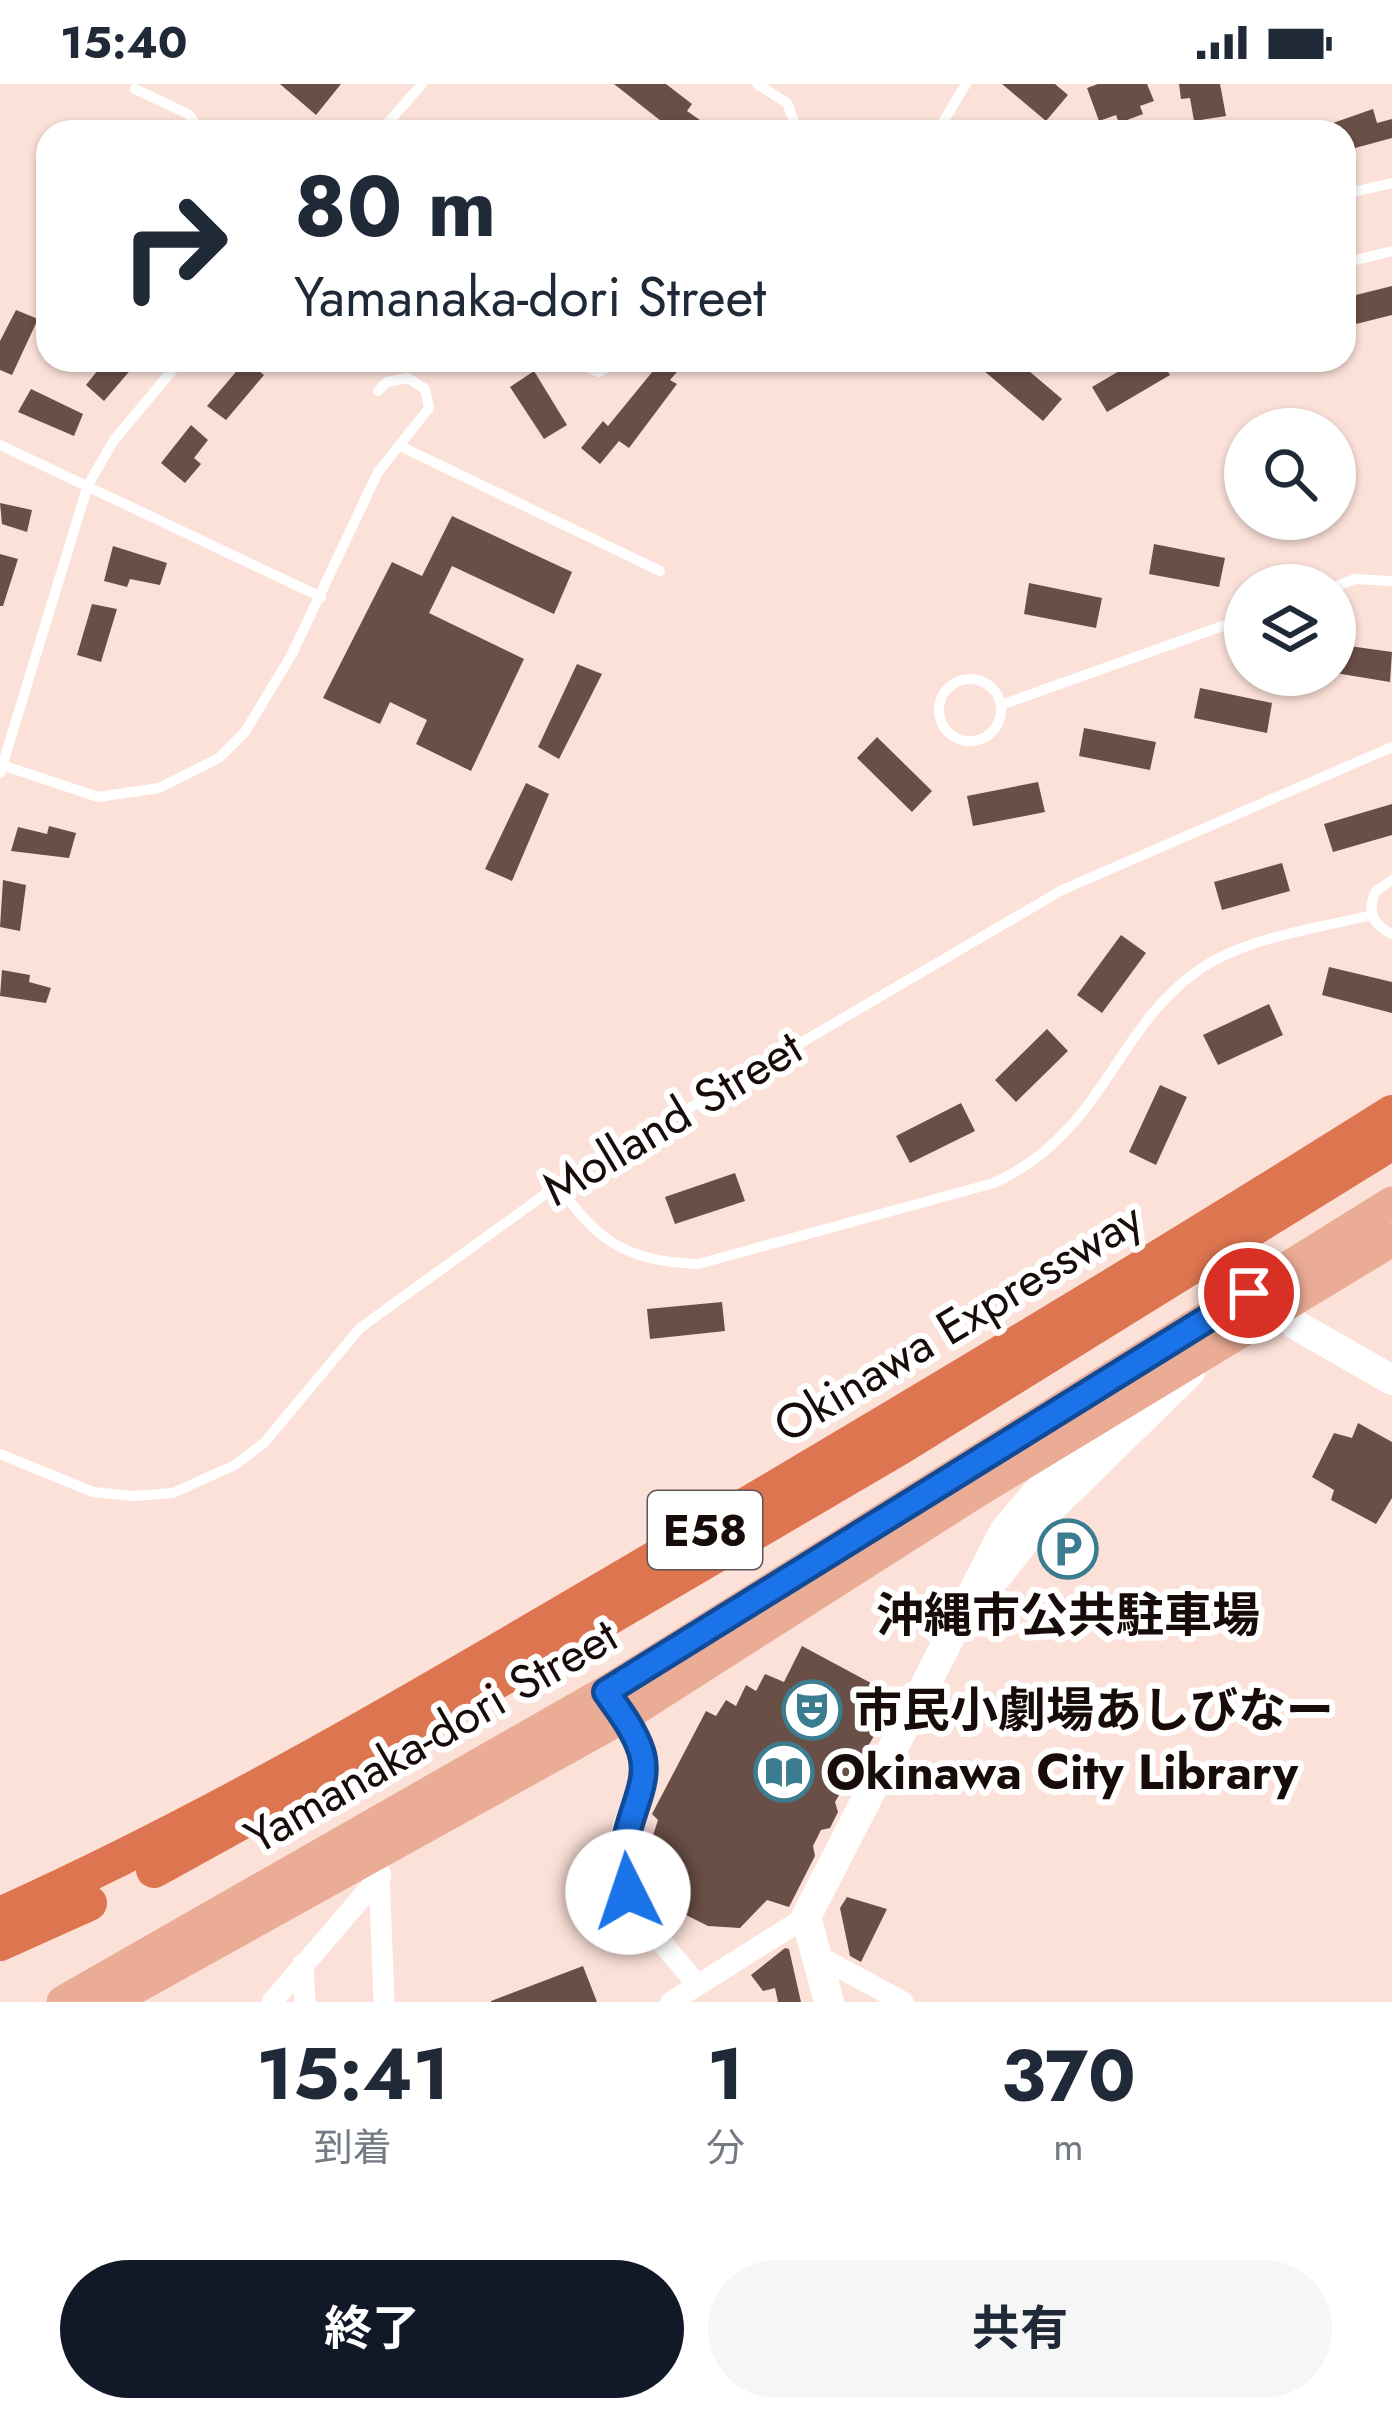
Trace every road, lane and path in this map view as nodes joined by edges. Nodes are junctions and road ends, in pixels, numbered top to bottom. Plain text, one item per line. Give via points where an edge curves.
1 (422, 84) edge
2 (757, 84) edge
3 (966, 84) edge
4 (135, 89) dead end
5 (193, 120) edge
6 (390, 120) edge
7 (793, 120) edge
8 (944, 120) edge
9 (1392, 183) edge
10 (1356, 191) edge
11 (1392, 251) edge
12 (1356, 260) edge
13 (171, 372) edge
14 (378, 391) dead end
15 (0, 445) edge
16 (400, 446) junction
17 (88, 484) junction
18 (660, 571) dead end
19 (1356, 579) edge
20 (1392, 580) edge
21 (321, 597) junction
22 (1224, 625) edge
23 (1001, 705) junction
24 (1392, 747) edge
25 (1, 769) edge
26 (1392, 880) edge
27 (1372, 915) junction
28 (1392, 934) edge
29 (1392, 1112) edge
30 (1392, 1142) edge
31 (558, 1185) junction
32 (1392, 1203) edge
33 (1392, 1240) edge
34 (1285, 1308) junction
35 (1142, 1360) junction
36 (1392, 1380) edge
37 (1123, 1406) junction
38 (1022, 1436) junction
39 (0, 1454) edge
40 (972, 1494) junction
41 (1006, 1530) junction
42 (963, 1619) junction
43 (615, 1704) junction
44 (376, 1865) junction
45 (0, 1916) edge
46 (806, 1917) junction
47 (0, 1943) edge
48 (820, 1957) junction
49 (303, 1964) junction
50 (697, 1985) junction
51 (117, 1992) edge
52 (32, 2002) edge
53 (63, 2002) edge
54 (272, 2002) edge
55 (305, 2002) edge
56 (384, 2002) edge
57 (671, 2002) edge
58 (829, 2002) edge
59 (903, 2002) edge

1 - 6 lane
2 - 7 lane via 787,103
3 - 8 lane
4 - 5 lane
9 - 10 lane
11 - 12 lane
13 - 17 lane
14 - 16 lane via 408,378 429,397 424,418
15 - 17 lane
16 - 18 lane
16 - 21 lane via 378,472
17 - 21 lane
17 - 25 lane
19 - 20 lane
21 - 25 lane via 244,732 191,774 133,796 98,797
22 - 23 lane
23 - 23 lane via 996,728 968,741 946,730 939,707 952,684 973,679 995,691
24 - 31 lane, Molland Street via 1062,890
26 - 27 lane via 1376,891
27 - 28 lane
27 - 31 lane via 1241,948 1191,976 1075,1125 1027,1168 994,1183 698,1264 609,1244
29 - 45 highway, Okinawa Expressway / E58 via 546,1623 176,1832
30 - 47 highway, Okinawa Expressway / E58 via 1068,1346 560,1646 188,1853
31 - 39 lane, Molland Street via 360,1328 264,1443 204,1481 173,1493 93,1492
32 - 35 main road, Yamanaka-dori Street
33 - 34 main road, Yamanaka-dori Street
34 - 36 street via 1296,1324
34 - 37 main road, Yamanaka-dori Street
35 - 37 street
35 - 38 main road, Yamanaka-dori Street
37 - 38 street via 1098,1396
37 - 40 main road, Yamanaka-dori Street
37 - 41 street
37 - 42 street
38 - 43 main road, Yamanaka-dori Street
40 - 41 street via 1002,1504
40 - 43 main road, Yamanaka-dori Street
41 - 42 street
42 - 46 street
43 - 44 main road, Yamanaka-dori Street
43 - 50 street via 643,1754 642,1789 619,1860 628,1892
43 - 51 main road, Yamanaka-dori Street
44 - 49 street
44 - 51 main road, Yamanaka-dori Street
44 - 56 street
46 - 48 street
46 - 50 street
48 - 58 street
48 - 59 street
49 - 54 street
49 - 55 street
50 - 57 street
51 - 52 main road
51 - 53 main road, Yamanaka-dori Street

